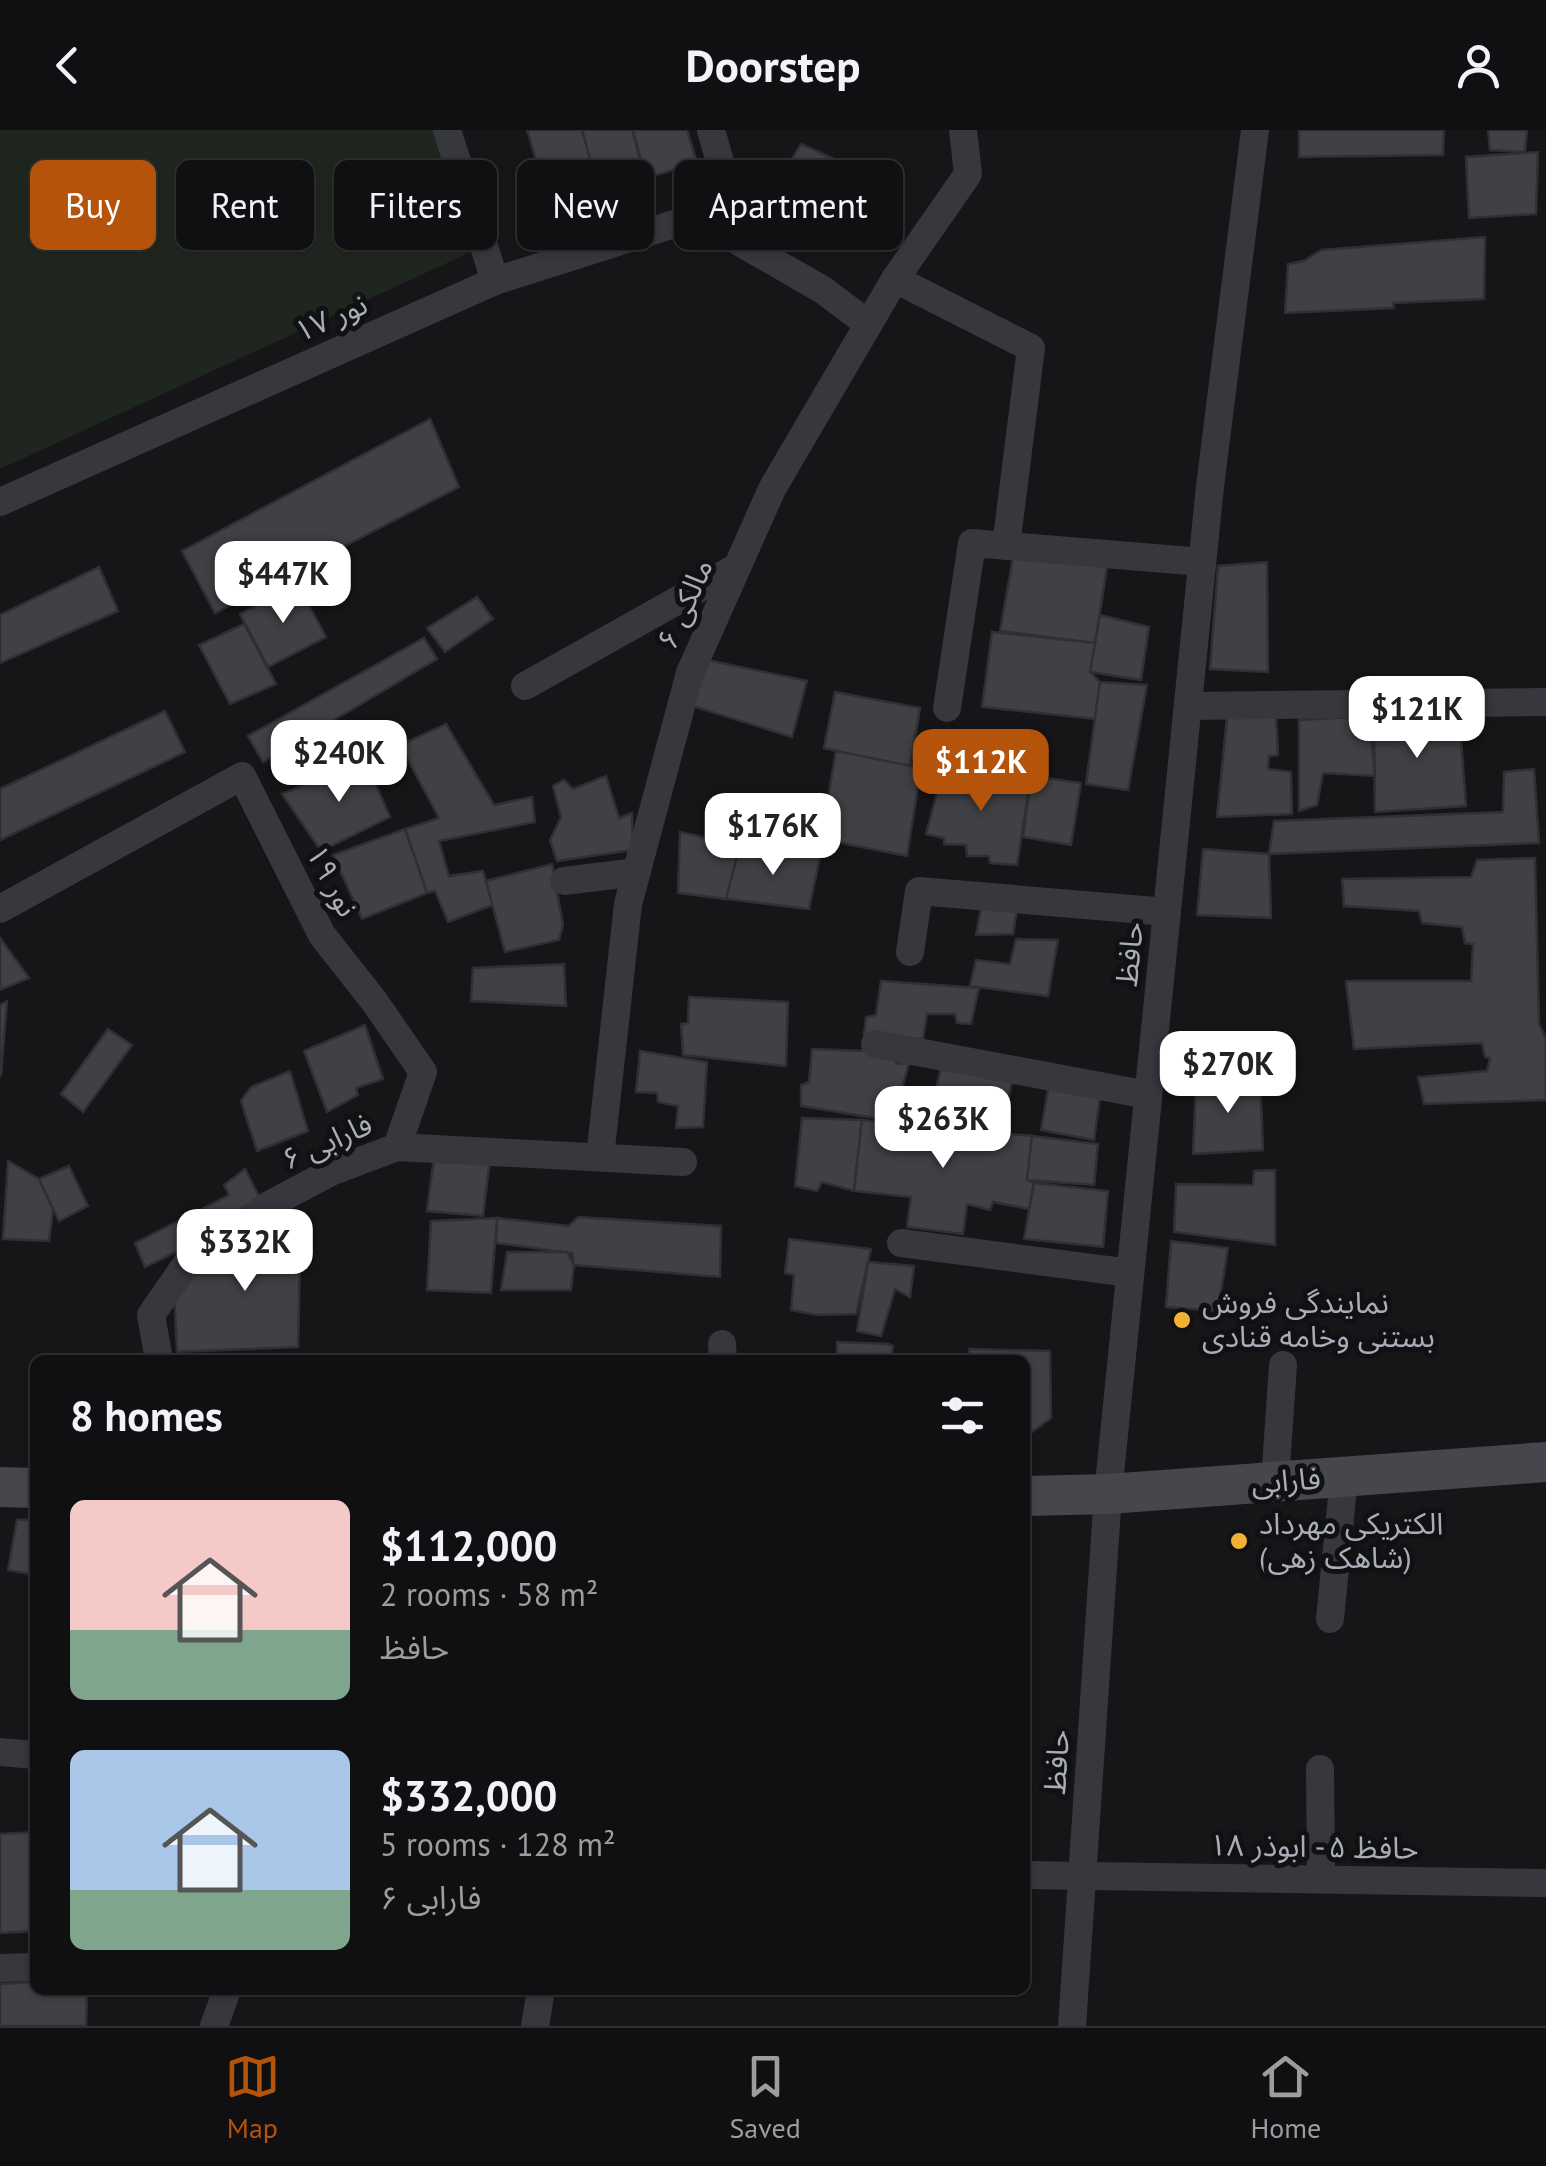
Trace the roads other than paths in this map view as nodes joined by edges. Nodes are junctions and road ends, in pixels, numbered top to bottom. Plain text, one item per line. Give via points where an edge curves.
1 (447, 130) edge
2 (711, 130) edge
3 (963, 130) edge
4 (1255, 130) edge
5 (719, 160) edge
6 (674, 224) edge
7 (753, 250) edge
8 (895, 280) junction
9 (495, 281) junction
10 (868, 324) junction
11 (0, 502) edge
12 (1006, 546) junction
13 (1202, 562) junction
14 (737, 566) junction
15 (525, 686) dead end
16 (1546, 702) edge
17 (1188, 706) junction
18 (947, 708) dead end
19 (636, 872) junction
20 (564, 881) dead end
21 (0, 909) edge
22 (1167, 912) junction
23 (910, 952) dead end
24 (875, 1044) dead end
25 (1148, 1094) junction
26 (397, 1146) junction
27 (600, 1157) junction
28 (684, 1162) dead end
29 (902, 1243) dead end
30 (1130, 1273) junction
31 (158, 1355) edge
32 (1284, 1366) dead end
33 (1546, 1462) edge
34 (1344, 1477) junction
35 (1276, 1481) junction
36 (0, 1487) edge
37 (30, 1488) edge
38 (1108, 1494) junction
39 (1030, 1496) edge
40 (1330, 1619) dead end
41 (0, 1752) edge
42 (30, 1755) edge
43 (1320, 1768) dead end
44 (1030, 1874) edge
45 (1082, 1877) junction
46 (1321, 1878) junction
47 (1546, 1883) edge
48 (30, 1967) edge
49 (0, 1968) edge
50 (225, 1995) edge
51 (540, 1995) edge
52 (214, 2026) edge
53 (535, 2026) edge
54 (1072, 2026) edge

1 - 9 street
2 - 5 street
3 - 8 street, مالکی ۶ via 968,174
4 - 13 street, حافظ
6 - 9 street, نور ۱۷
7 - 10 street
8 - 10 street, مالکی ۶
8 - 12 street via 1031,348
9 - 11 street, نور ۱۷
10 - 14 street, مالکی ۶ via 772,489
12 - 13 street
12 - 18 street via 972,543
13 - 17 street, حافظ
14 - 15 street
14 - 19 street, مالکی ۶ via 690,673
16 - 17 street
17 - 22 street, حافظ
19 - 20 street
19 - 27 street, مالکی ۶
21 - 26 street, نور ۱۹ via 242,776 322,935 423,1072
22 - 23 street via 919,891
22 - 25 street, حافظ
24 - 25 street
25 - 30 street, حافظ
26 - 27 street, فارابی ۶
26 - 31 street, فارابی ۶ via 267,1206 187,1264 150,1315
27 - 28 street, فارابی ۶
29 - 30 street
30 - 38 street, حافظ
32 - 35 street
33 - 34 street, فارابی
34 - 35 street, فارابی
34 - 40 street
35 - 38 street, فارابی
36 - 37 street
38 - 39 street, فارابی
38 - 45 street, حافظ
41 - 42 street
43 - 46 street
44 - 45 street, حافظ ۵ - ابوذر ۱۸
45 - 46 street, حافظ ۵ - ابوذر ۱۸
45 - 54 street, حافظ
46 - 47 street, حافظ ۵ - ابوذر ۱۸
48 - 49 street
50 - 52 street
51 - 53 street

